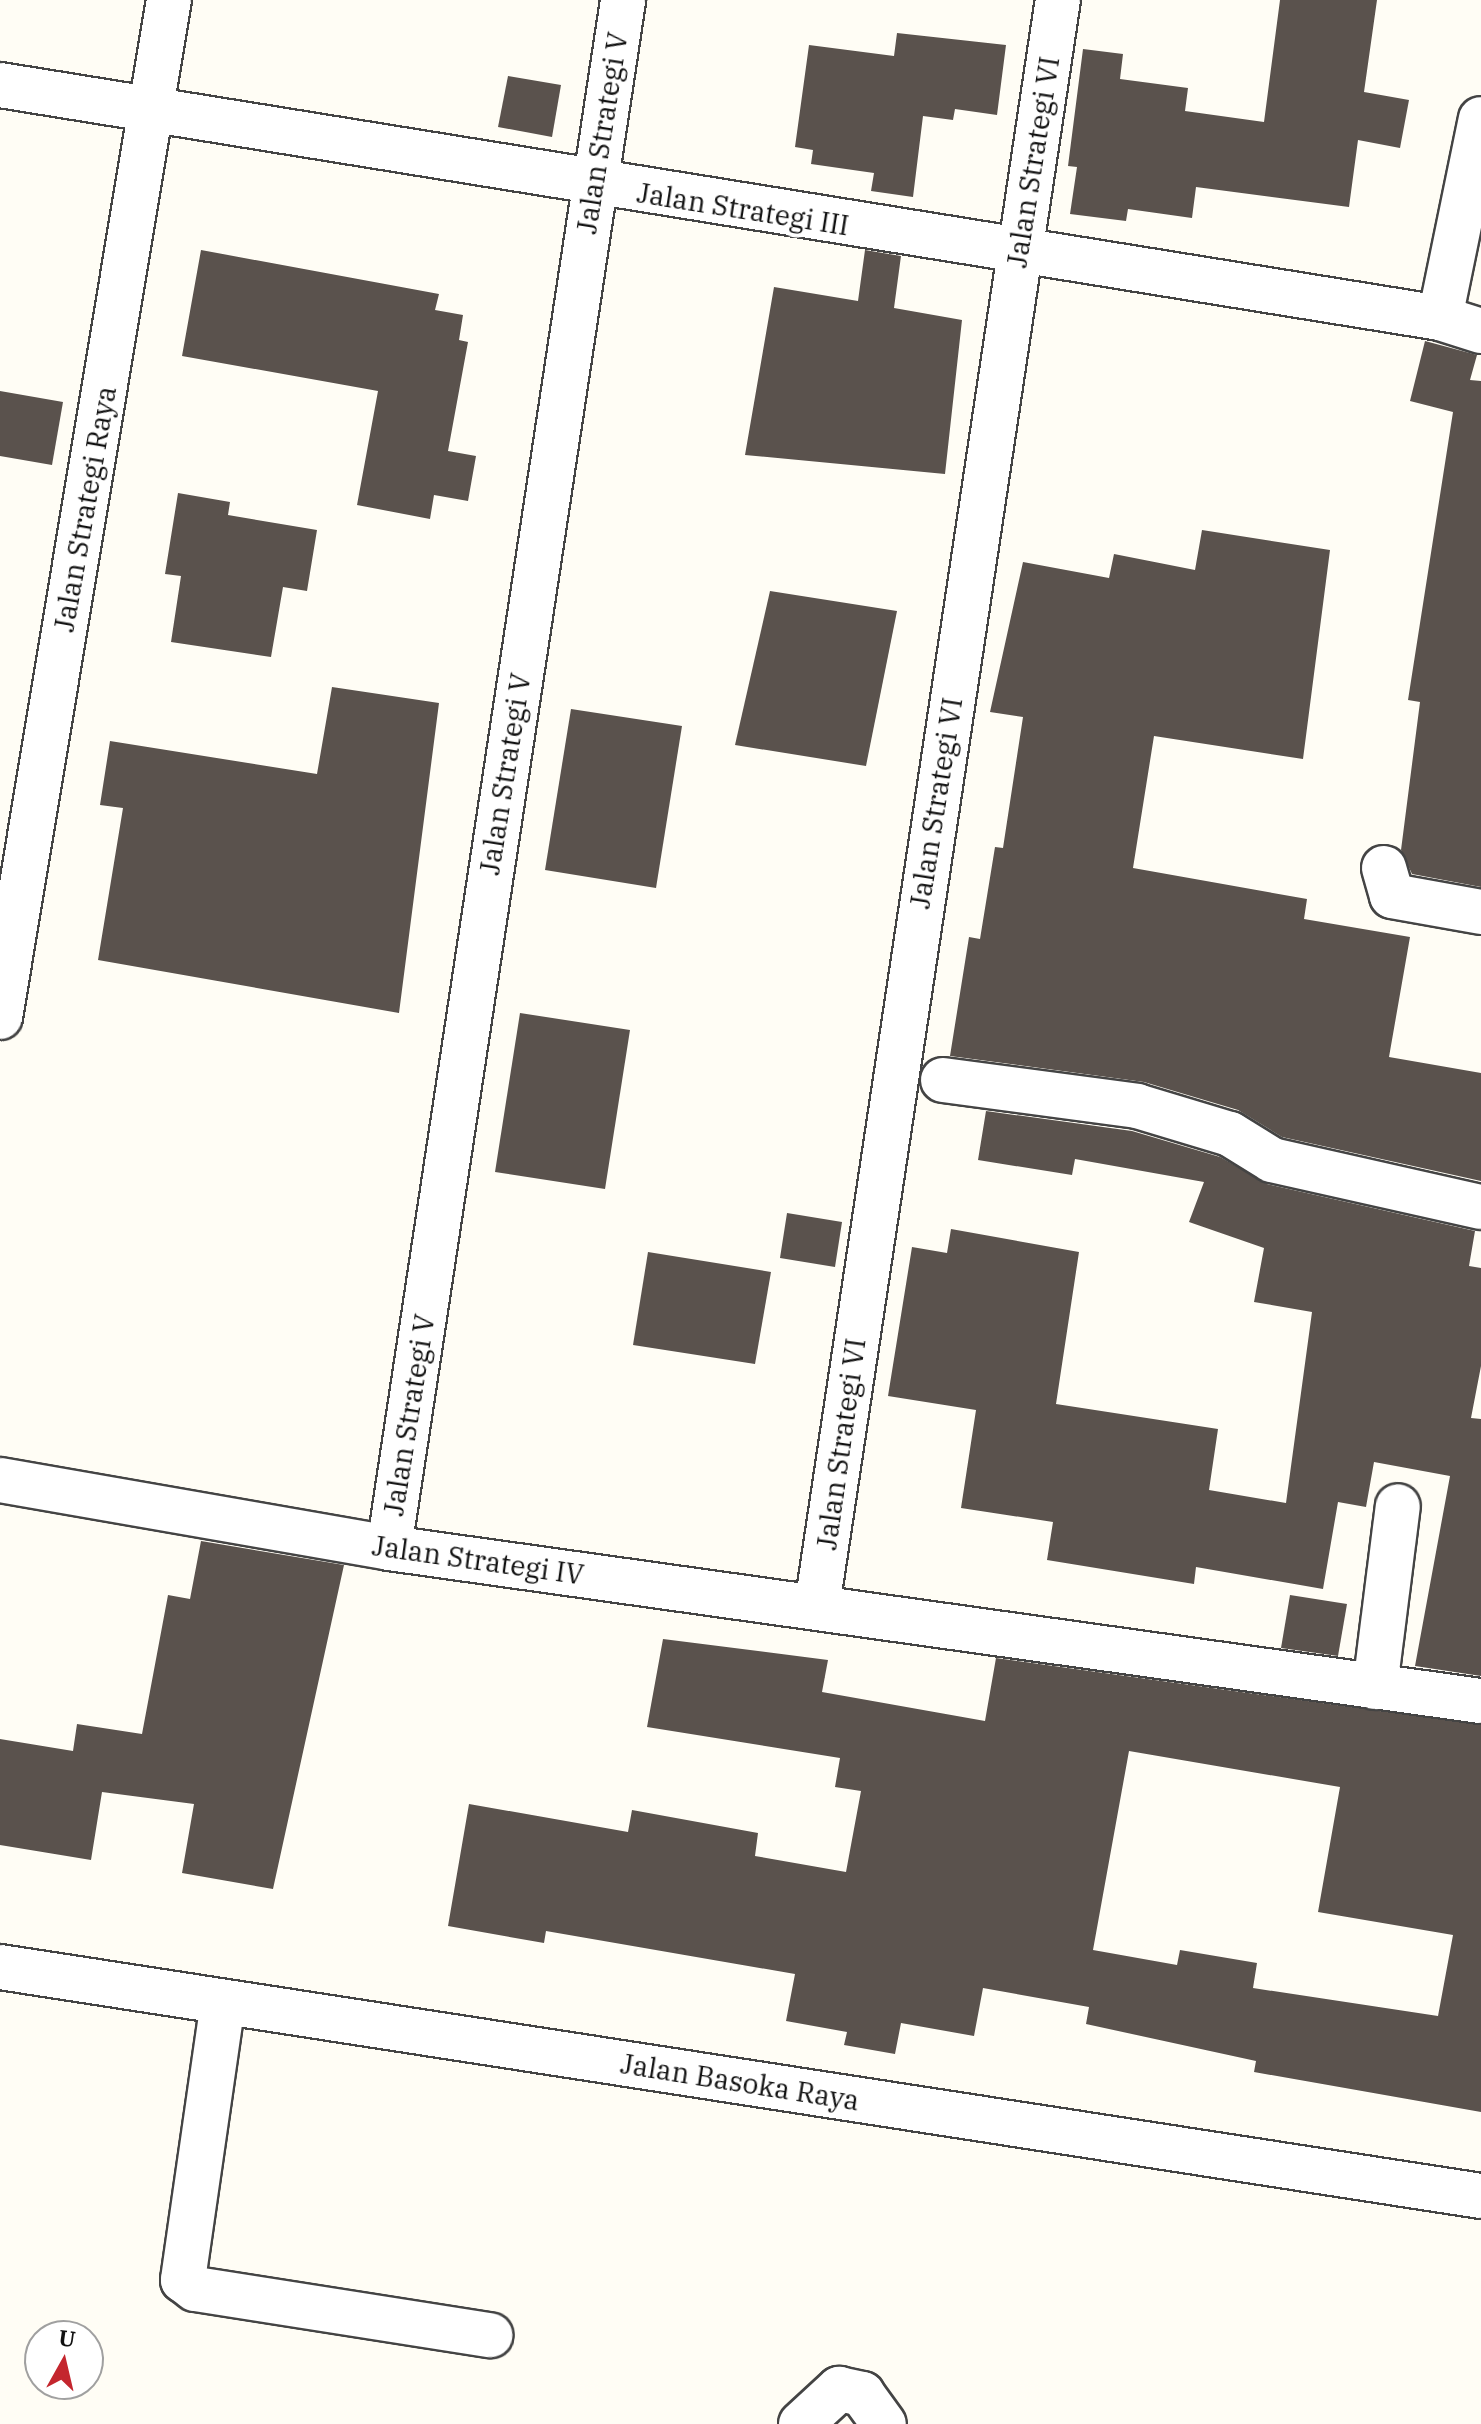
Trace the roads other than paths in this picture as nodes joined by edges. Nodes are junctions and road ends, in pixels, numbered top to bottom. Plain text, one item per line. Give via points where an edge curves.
1 (169, 0) edge
2 (623, 0) edge
3 (1058, 0) edge
4 (0, 85) edge
5 (144, 108) junction
6 (1481, 119) edge
7 (594, 185) junction
8 (1018, 253) junction
9 (1461, 325) edge
10 (1384, 868) dead end
11 (1481, 912) edge
12 (0, 1017) edge
13 (943, 1080) dead end
14 (1481, 1207) edge
15 (0, 1480) edge
16 (1398, 1506) dead end
17 (389, 1548) junction
18 (817, 1606) junction
19 (1375, 1687) junction
20 (1481, 1701) edge
21 (0, 1967) edge
22 (223, 2002) junction
23 (1481, 2196) edge
24 (490, 2335) dead end
25 (801, 2424) edge
26 (884, 2424) edge

1 - 5 street, Jalan Strategi Raya
2 - 7 street, Jalan Strategi V
3 - 8 street, Jalan Strategi VI
4 - 5 street, Jalan Strategi III
5 - 7 street, Jalan Strategi III
5 - 12 street, Jalan Strategi Raya
6 - 9 street, Jalan Strategi III
7 - 8 street, Jalan Strategi III
7 - 17 street, Jalan Strategi V
8 - 9 street, Jalan Strategi III
8 - 18 street, Jalan Strategi VI
10 - 11 street via 1392,896
13 - 14 street via 1137,1106 1230,1134 1272,1160
15 - 17 street, Jalan Strategi IV
16 - 19 street
17 - 18 street, Jalan Strategi IV
18 - 19 street, Jalan Strategi IV
19 - 20 street, Jalan Strategi IV
21 - 22 street, Jalan Basoka Raya
22 - 23 street, Jalan Basoka Raya
22 - 24 street via 183,2280 195,2289
25 - 26 street via 839,2389 862,2394

